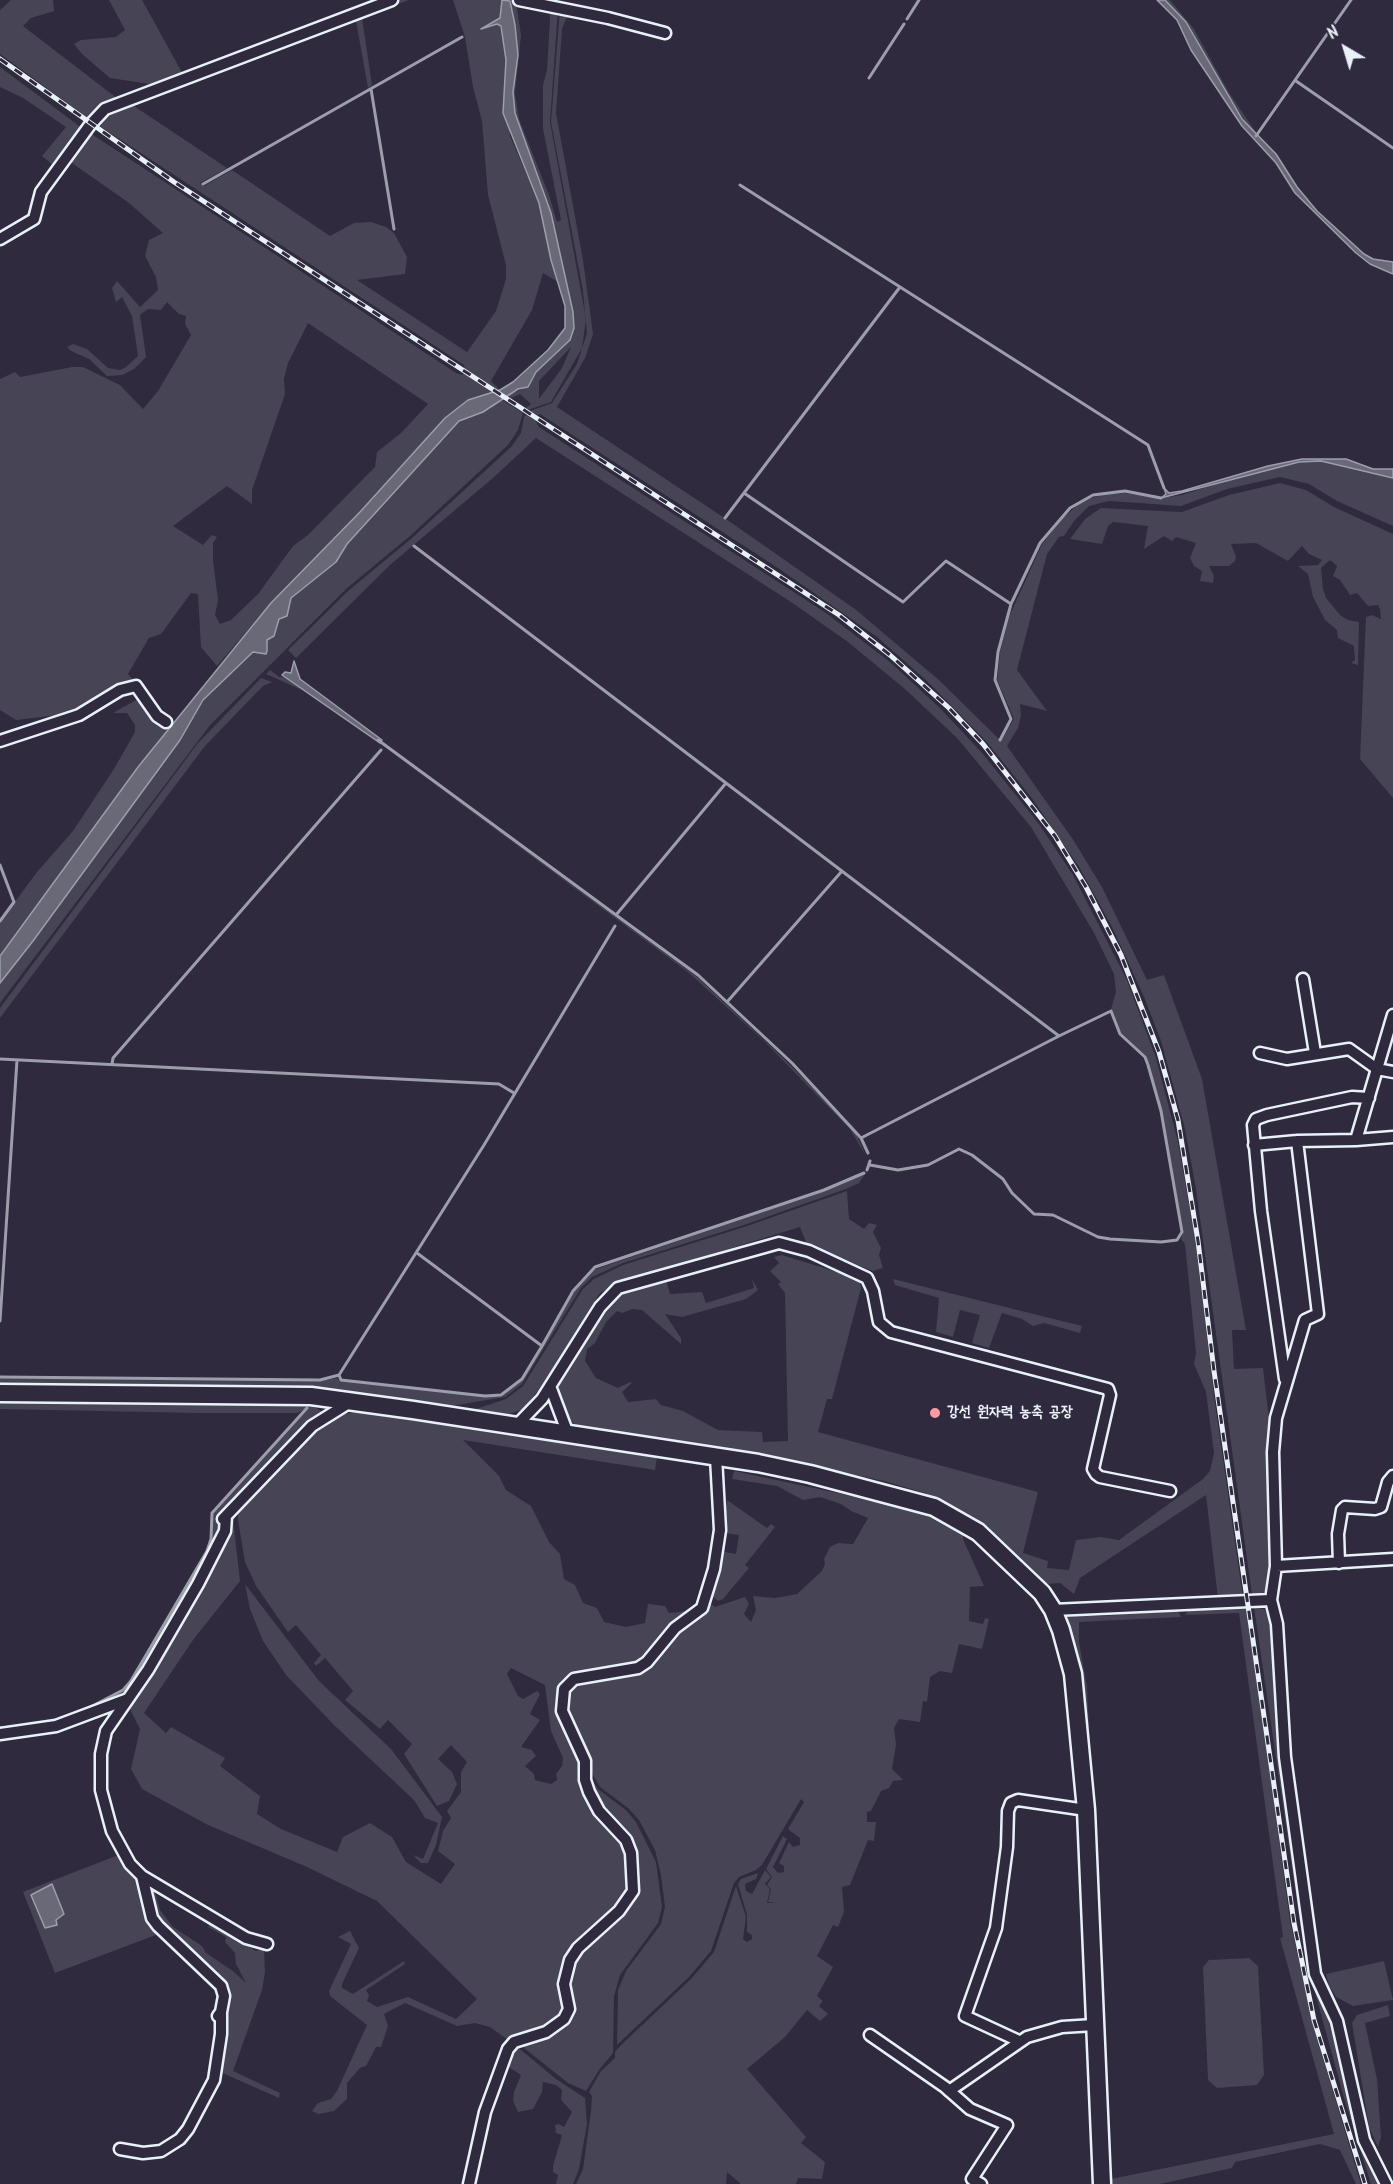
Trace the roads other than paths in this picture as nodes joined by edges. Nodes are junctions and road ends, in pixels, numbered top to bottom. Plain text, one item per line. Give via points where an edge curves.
1 (392, 0) edge
2 (519, 0) edge
3 (666, 33) dead end
4 (0, 238) edge
5 (166, 722) dead end
6 (0, 741) edge
7 (1303, 979) dead end
8 (1393, 1015) edge
9 (1260, 1053) dead end
10 (1315, 1053) junction
11 (1377, 1069) junction
12 (1393, 1072) edge
13 (1369, 1098) junction
14 (1393, 1137) edge
15 (1356, 1140) junction
16 (1297, 1141) junction
17 (1254, 1145) junction
18 (1286, 1385) junction
19 (550, 1386) junction
20 (0, 1393) edge
21 (352, 1401) junction
22 (515, 1427) junction
23 (568, 1434) junction
24 (716, 1456) junction
25 (1393, 1476) edge
26 (1170, 1491) dead end
27 (1393, 1559) edge
28 (1339, 1563) junction
29 (1276, 1566) junction
30 (1271, 1600) junction
31 (1053, 1610) junction
32 (128, 1699) junction
33 (0, 1734) edge
34 (1086, 1810) junction
35 (142, 1876) junction
36 (267, 1944) dead end
37 (1094, 2025) junction
38 (870, 2035) dead end
39 (1019, 2041) junction
40 (949, 2091) junction
41 (120, 2148) dead end
42 (469, 2184) edge
43 (981, 2184) edge
44 (1102, 2184) edge
45 (1386, 2184) edge

1 - 4 street via 105,109 41,192 34,219
2 - 3 street
5 - 6 street via 157,716 136,686 120,690 79,715
7 - 10 street
8 - 11 street
9 - 10 street via 1287,1059
10 - 11 street via 1349,1049
11 - 12 street
11 - 13 street
13 - 15 street
13 - 17 street via 1352,1097 1256,1119
14 - 15 street
15 - 16 street
16 - 17 street
16 - 18 street via 1318,1314 1305,1320
17 - 18 street
18 - 29 street via 1274,1432
19 - 22 street
19 - 23 street
19 - 26 street via 600,1307 618,1288 779,1243 809,1251 867,1278 879,1322 891,1332 1108,1389 1110,1395 1093,1469 1096,1474
20 - 21 main road via 311,1396
21 - 22 main road
21 - 32 street via 312,1426 224,1517 225,1531 217,1549
22 - 23 main road
23 - 24 main road
24 - 31 main road via 810,1474 934,1507 993,1545 1042,1593
24 - 42 street via 720,1530 702,1608 675,1628 647,1662 631,1671 574,1679 561,1696 566,1720 585,1761 585,1780 592,1801 626,1840 631,1853 633,1891 619,1911 570,1959 564,1984 569,2009 564,2019 546,2032 514,2042 508,2049 486,2112
25 - 28 street via 1381,1507 1342,1510
27 - 28 street
28 - 29 street
29 - 30 street
30 - 31 street
30 - 45 street via 1277,1624 1285,1757 1314,1965 1337,2021 1364,2140
31 - 34 main road via 1073,1674
32 - 33 street via 56,1725
32 - 35 street via 106,1731 101,1754 101,1790 112,1831 130,1864
34 - 37 main road
34 - 39 street via 1017,1800 1008,1811 996,1928 965,2016
35 - 36 street via 246,1938
35 - 41 street via 152,1918 220,1986 224,1996 218,2015 221,2034 214,2080 180,2139 161,2151 143,2153
37 - 39 street via 1062,2027
37 - 44 main road
38 - 40 street
39 - 40 street
40 - 43 street via 970,2109 1007,2125 972,2179

